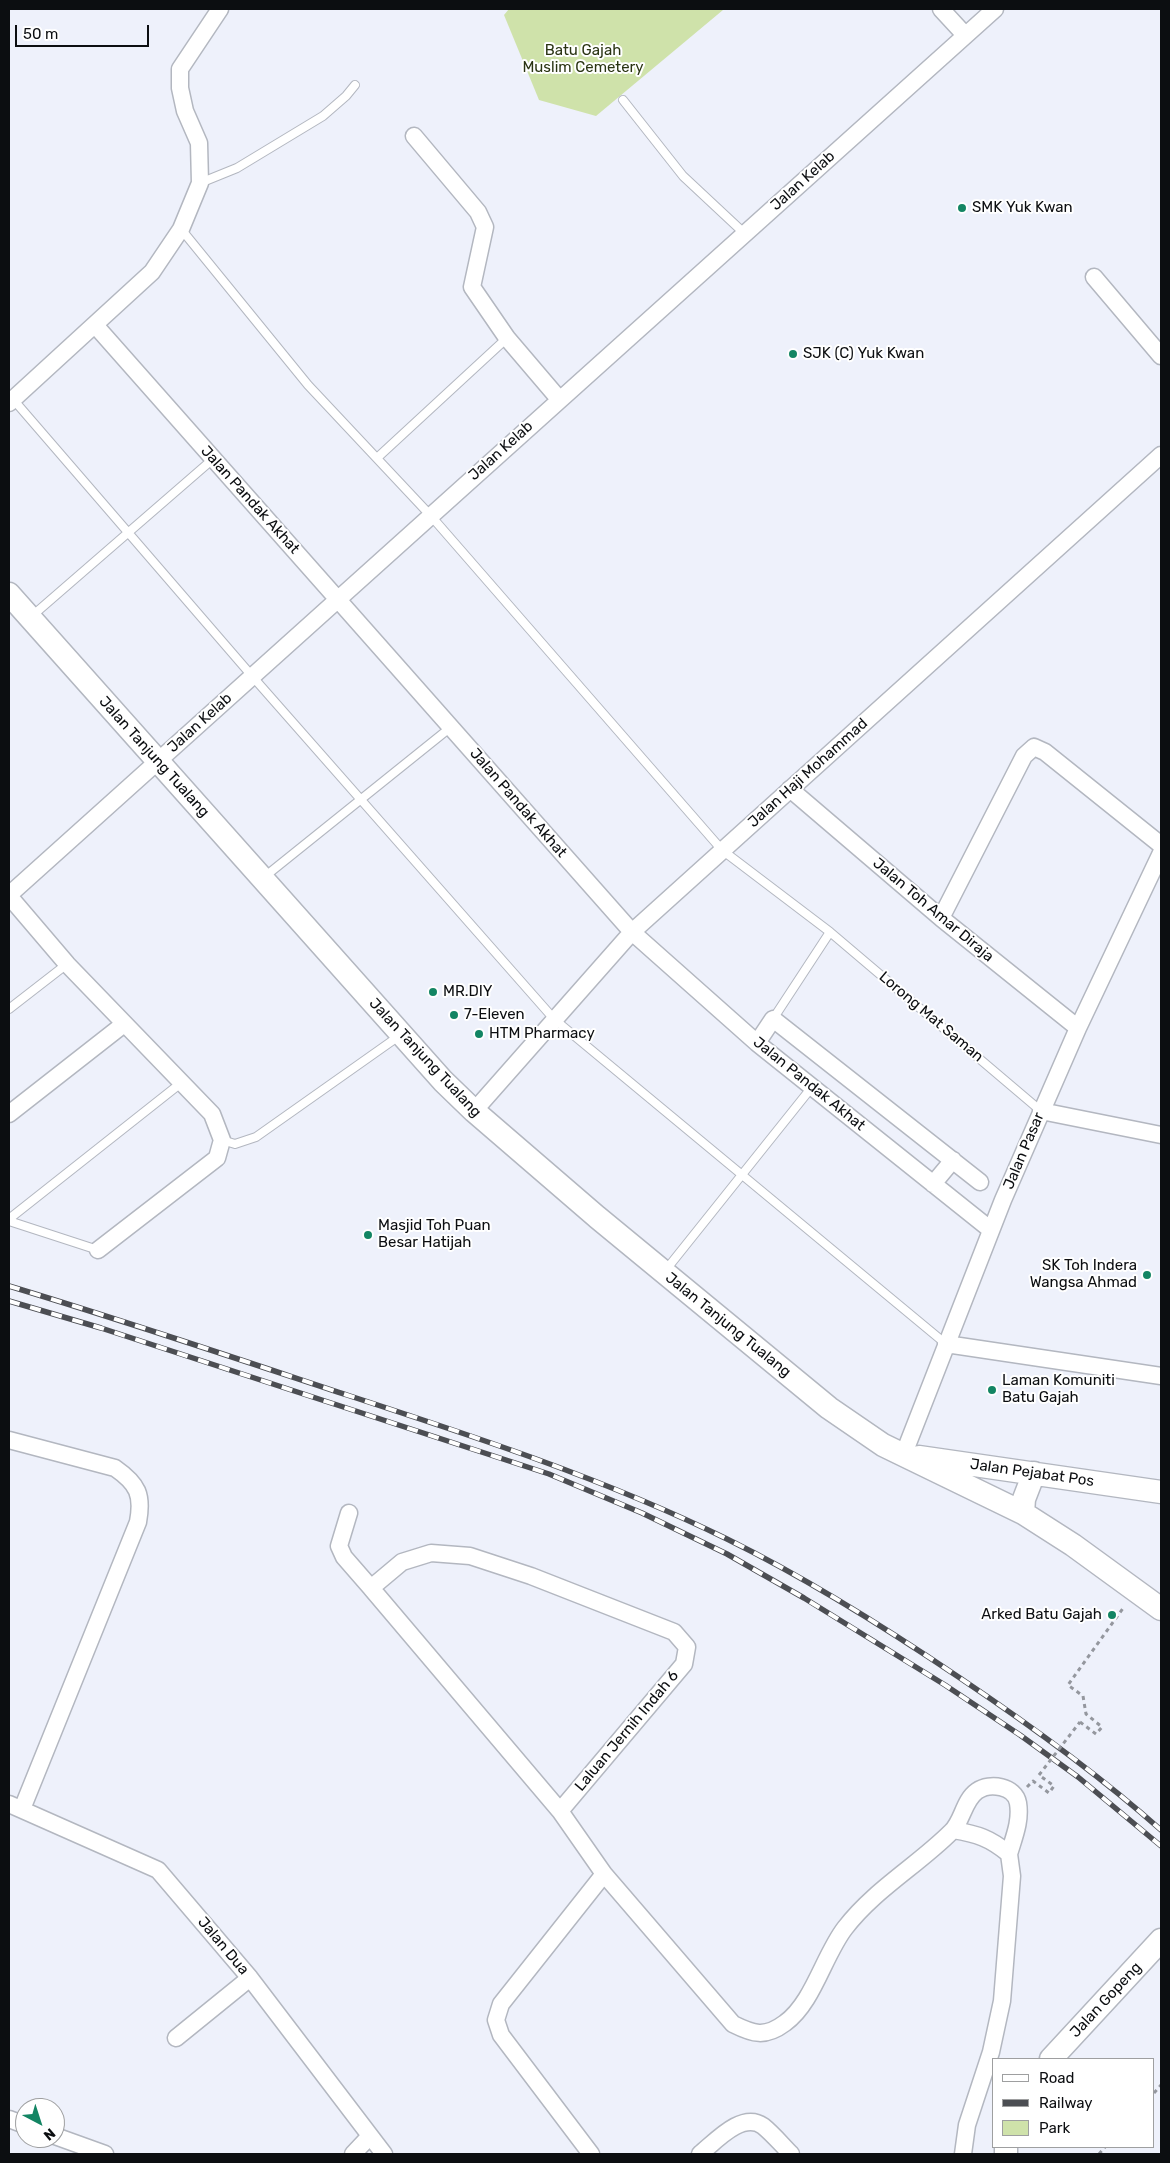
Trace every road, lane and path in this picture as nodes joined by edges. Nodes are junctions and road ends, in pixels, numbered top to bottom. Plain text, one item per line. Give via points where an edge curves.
1 (220, 9) edge
2 (940, 9) edge
3 (995, 9) edge
4 (965, 35) junction
5 (355, 85) dead end
6 (623, 100) dead end
7 (414, 136) dead end
8 (200, 183) junction
9 (181, 229) junction
10 (744, 233) junction
11 (1094, 277) dead end
12 (95, 324) junction
13 (506, 338) junction
14 (1161, 356) edge
15 (10, 399) edge
16 (559, 399) junction
17 (1161, 455) edge
18 (213, 458) junction
19 (377, 458) junction
20 (431, 516) junction
21 (128, 532) junction
22 (9, 594) edge
23 (338, 599) junction
24 (30, 618) junction
25 (252, 676) junction
26 (451, 727) junction
27 (158, 761) junction
28 (790, 789) junction
29 (361, 799) junction
30 (1161, 844) edge
31 (722, 850) junction
32 (1161, 853) edge
33 (263, 878) junction
34 (9, 896) edge
35 (941, 918) junction
36 (632, 932) junction
37 (830, 932) junction
38 (67, 964) junction
39 (9, 1009) edge
40 (773, 1019) junction
41 (554, 1020) junction
42 (124, 1024) junction
43 (1078, 1028) junction
44 (401, 1034) junction
45 (757, 1043) junction
46 (181, 1083) junction
47 (812, 1087) junction
48 (474, 1111) junction
49 (1041, 1111) junction
50 (9, 1114) edge
51 (1161, 1135) edge
52 (222, 1140) junction
53 (953, 1160) junction
54 (742, 1175) junction
55 (980, 1182) dead end
56 (933, 1184) junction
57 (9, 1220) edge
58 (991, 1230) junction
59 (98, 1250) joint
60 (664, 1272) junction
61 (946, 1344) junction
62 (1161, 1376) edge
63 (9, 1440) edge
64 (903, 1456) junction
65 (1034, 1473) junction
66 (1161, 1492) edge
67 (349, 1513) dead end
68 (1023, 1513) junction
69 (371, 1588) junction
70 (1136, 1591) junction
71 (1161, 1609) edge
72 (1033, 1781) dead end
73 (16, 1806) edge
74 (560, 1811) junction
75 (953, 1830) junction
76 (1009, 1854) junction
77 (604, 1874) junction
78 (1161, 1940) edge
79 (250, 1978) junction
80 (176, 2038) dead end
81 (1052, 2058) edge
82 (370, 2136) junction
83 (65, 2140) edge
84 (104, 2154) edge
85 (353, 2154) edge
86 (384, 2154) edge
87 (591, 2154) edge
88 (700, 2154) edge
89 (790, 2154) edge
90 (963, 2154) edge

1 - 8 street via 180,69 185,111 199,143
2 - 4 street
3 - 4 street, Jalan Kelab
4 - 10 street, Jalan Kelab
5 - 8 lane via 323,116 237,168
6 - 10 lane via 683,176
7 - 13 street via 478,212 484,227 472,286
8 - 9 street
9 - 12 street via 152,272
9 - 19 lane, Lorong Mat Saman via 308,386
10 - 16 street, Jalan Kelab
11 - 14 street
12 - 15 street
12 - 18 street, Jalan Pandak Akhat
13 - 16 street
13 - 19 lane
15 - 21 lane
16 - 20 street, Jalan Kelab
17 - 28 street, Jalan Haji Mohammad
18 - 21 lane
18 - 23 street, Jalan Pandak Akhat
19 - 20 lane, Lorong Mat Saman
20 - 23 street, Jalan Kelab
20 - 31 lane, Lorong Mat Saman
21 - 24 lane
21 - 25 lane
22 - 24 main road, Jalan Tanjung Tualang
23 - 25 street, Jalan Kelab
23 - 26 street, Jalan Pandak Akhat
24 - 27 main road, Jalan Tanjung Tualang
25 - 27 street, Jalan Kelab
25 - 29 lane
26 - 29 lane
26 - 36 street, Jalan Pandak Akhat
27 - 33 main road, Jalan Tanjung Tualang
27 - 34 street, Jalan Kelab
28 - 31 street, Jalan Haji Mohammad
28 - 35 street, Jalan Toh Amar Diraja
29 - 33 lane
29 - 41 lane
30 - 35 street via 1034,746 1024,756
31 - 36 street, Jalan Haji Mohammad
31 - 37 lane, Lorong Mat Saman
32 - 43 street, Jalan Pasar
33 - 44 main road, Jalan Tanjung Tualang
34 - 38 street
35 - 43 street, Jalan Toh Amar Diraja
36 - 41 street, Jalan Haji Mohammad
36 - 45 street, Jalan Pandak Akhat
37 - 40 lane
37 - 49 lane, Lorong Mat Saman
38 - 39 lane
38 - 42 street
40 - 45 street
40 - 53 street
41 - 48 street, Jalan Haji Mohammad
41 - 54 lane
42 - 46 street
42 - 50 street
43 - 49 street, Jalan Pasar
44 - 48 main road, Jalan Tanjung Tualang
44 - 52 lane via 256,1137 235,1144
45 - 47 street, Jalan Pandak Akhat
46 - 52 street via 212,1114
46 - 57 lane
47 - 54 lane
47 - 56 street, Jalan Pandak Akhat
48 - 60 main road, Jalan Tanjung Tualang
49 - 51 street, Lorong Mat Saman
49 - 58 street, Jalan Pasar
52 - 59 street via 216,1158
53 - 55 street
53 - 56 street
54 - 60 lane
54 - 61 lane
56 - 58 street, Jalan Pandak Akhat
57 - 59 lane
58 - 61 street, Jalan Pasar
60 - 64 main road, Jalan Tanjung Tualang via 829,1408
61 - 62 street
61 - 64 street, Jalan Pasar
63 - 73 street via 114,1468 130,1478 138,1491 141,1506 138,1522
64 - 65 main road, Jalan Pejabat Pos
64 - 68 main road, Jalan Tanjung Tualang
65 - 66 main road, Jalan Pejabat Pos
65 - 68 main road
67 - 69 street via 339,1546 344,1558
68 - 70 main road, Jalan Tanjung Tualang
69 - 74 street
69 - 74 street, Laluan Jernih Indah 6 via 402,1562 431,1553 470,1556 531,1576 674,1632 687,1647 684,1664
70 - 71 main road, Jalan Tanjung Tualang
70 - 72 path, bridge via 1068,1685 1083,1696 1086,1714 1102,1727 1096,1734 1080,1722 1039,1775 1054,1786 1048,1793
73 - 79 street, Jalan Dua via 158,1870
74 - 77 street
75 - 76 street via 978,1834
75 - 76 street via 966,1804 978,1790 994,1785 1009,1790 1017,1799 1019,1813
75 - 77 street via 865,1906 844,1929 806,1999 786,2023 767,2034 749,2032 733,2024
76 - 90 street via 1012,1876 1002,2001 991,2052 967,2124
77 - 87 street via 501,2004 496,2020 501,2035
78 - 81 main road, Jalan Gopeng
79 - 80 street
79 - 82 street, Jalan Dua
82 - 85 street
82 - 86 street, Jalan Dua
83 - 84 street
88 - 89 street via 739,2123 754,2121

